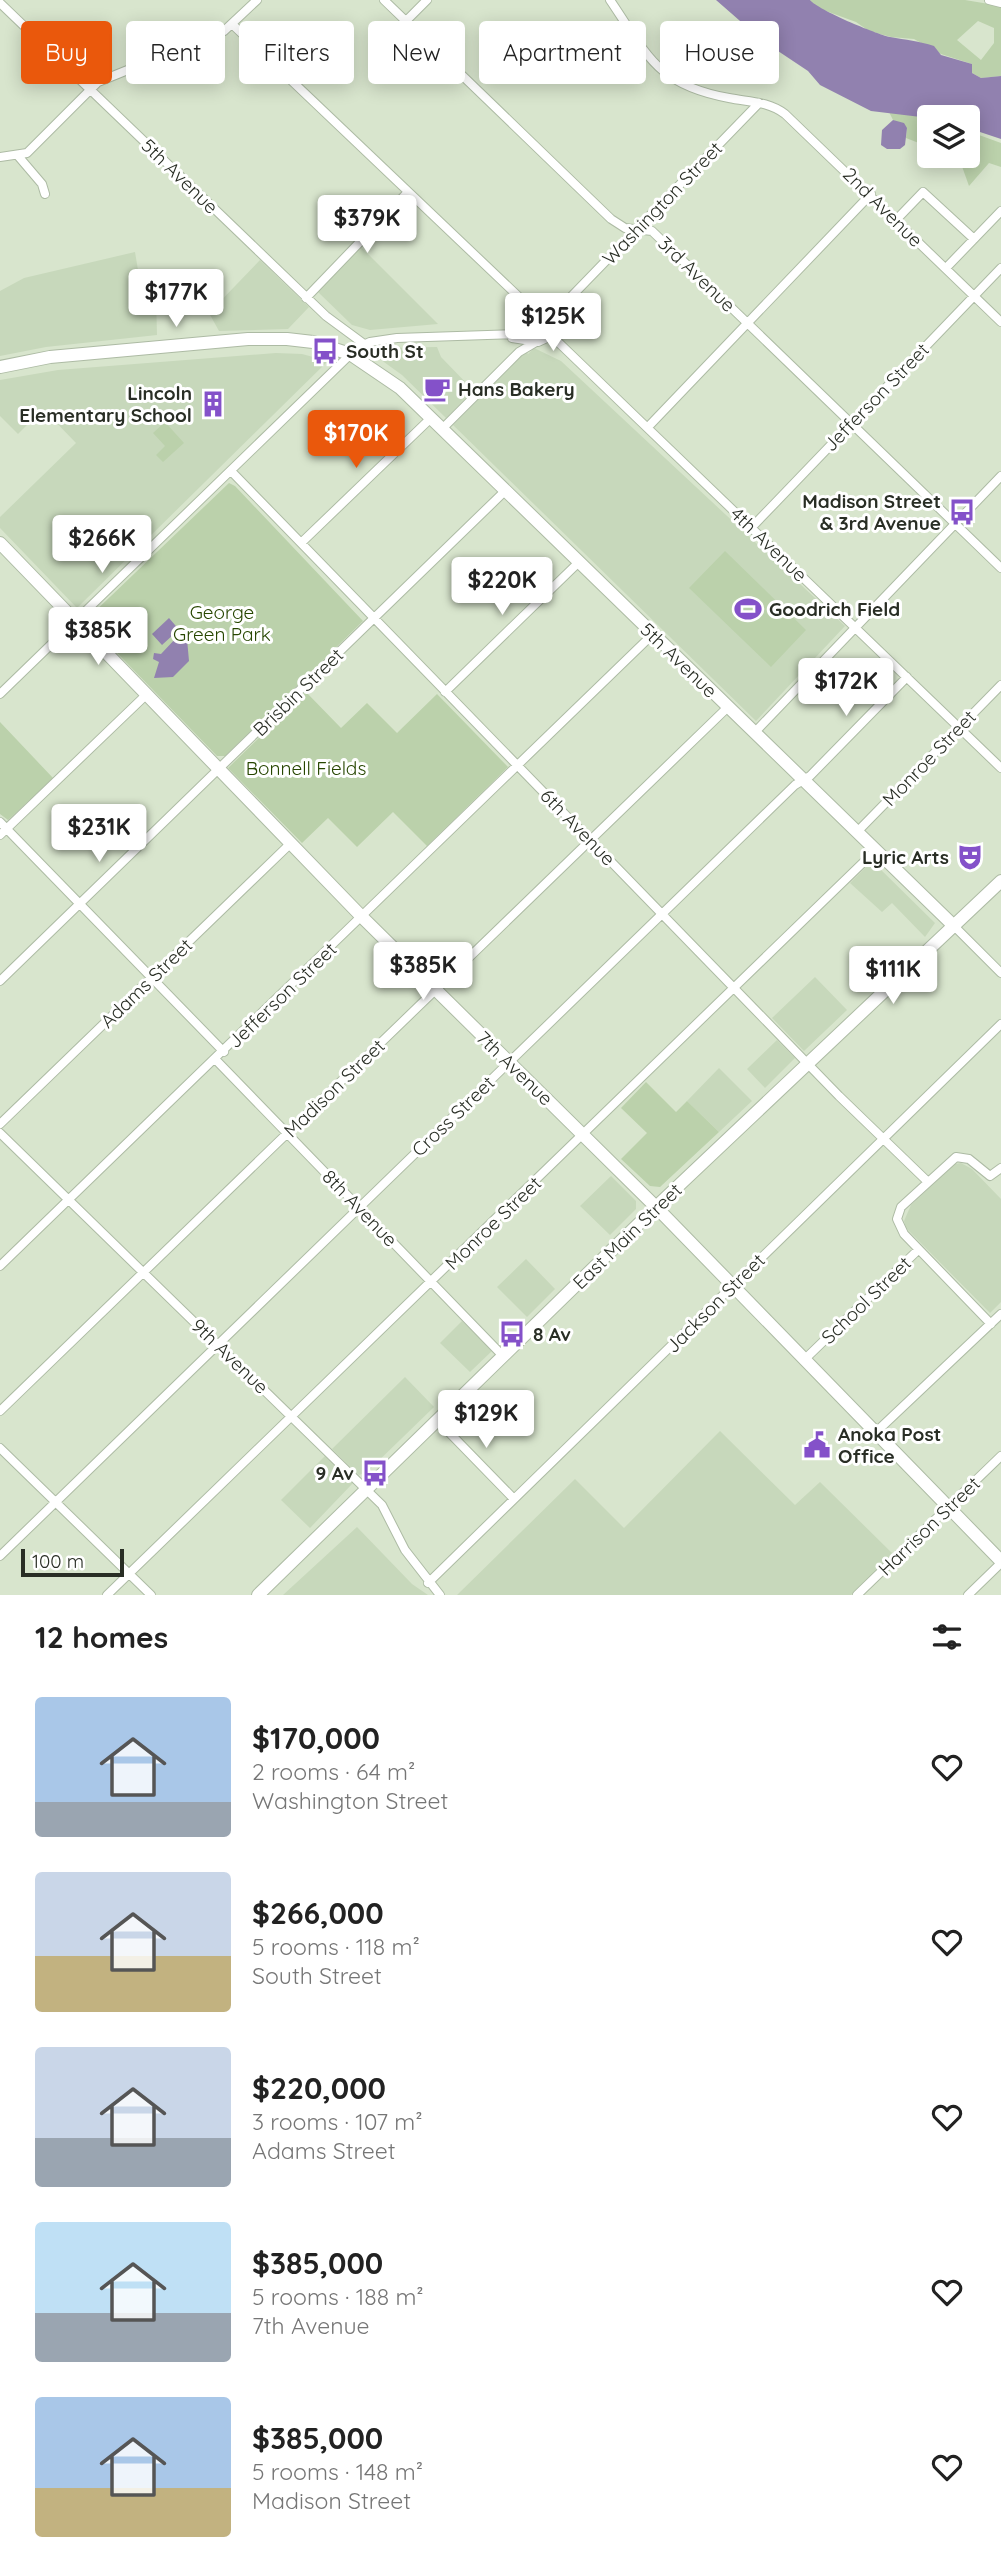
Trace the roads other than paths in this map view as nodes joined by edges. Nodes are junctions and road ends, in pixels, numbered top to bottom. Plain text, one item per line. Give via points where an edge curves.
1 (257, 0) edge
2 (384, 0) edge
3 (427, 0) edge
4 (610, 0) edge
5 (989, 0) edge
6 (0, 3) edge
7 (1001, 3) edge
8 (406, 21) joint
9 (233, 25) junction
10 (465, 78) edge
11 (90, 89) junction
12 (759, 103) junction
13 (0, 157) edge
14 (19, 157) junction
15 (407, 193) junction
16 (45, 194) dead end
17 (871, 194) junction
18 (1001, 211) edge
19 (896, 220) junction
20 (638, 228) junction
21 (974, 239) junction
22 (946, 268) junction
23 (1001, 268) edge
24 (974, 296) junction
25 (306, 298) junction
26 (518, 299) junction
27 (565, 303) junction
28 (541, 317) junction
29 (1001, 322) edge
30 (528, 323) junction
31 (748, 323) junction
32 (551, 329) junction
33 (499, 336) junction
34 (536, 341) junction
35 (364, 344) junction
36 (567, 350) junction
37 (350, 354) junction
38 (0, 367) edge
39 (431, 418) junction
40 (852, 424) junction
41 (648, 426) junction
42 (442, 429) junction
43 (231, 471) junction
44 (1001, 476) edge
45 (506, 490) junction
46 (955, 524) junction
47 (752, 527) junction
48 (0, 543) edge
49 (301, 543) junction
50 (579, 562) junction
51 (1001, 568) edge
52 (373, 618) junction
53 (76, 620) junction
54 (856, 628) junction
55 (653, 634) junction
56 (907, 677) junction
57 (1001, 685) edge
58 (1, 692) edge
59 (446, 692) junction
60 (147, 694) junction
61 (727, 707) junction
62 (959, 727) junction
63 (754, 732) junction
64 (519, 766) junction
65 (219, 768) junction
66 (1001, 768) edge
67 (803, 780) junction
68 (2, 829) edge
69 (857, 832) junction
70 (590, 840) junction
71 (291, 843) junction
72 (876, 850) junction
73 (1001, 881) edge
74 (80, 903) junction
75 (662, 914) junction
76 (362, 917) junction
77 (955, 927) junction
78 (1001, 973) edge
79 (151, 978) junction
80 (0, 981) edge
81 (735, 988) junction
82 (435, 990) junction
83 (1001, 1024) edge
84 (224, 1052) junction
85 (216, 1060) junction
86 (509, 1062) junction
87 (807, 1063) junction
88 (0, 1124) edge
89 (0, 1133) edge
90 (288, 1134) junction
91 (584, 1135) junction
92 (883, 1140) junction
93 (1001, 1168) edge
94 (927, 1181) junction
95 (69, 1201) junction
96 (656, 1207) junction
97 (359, 1208) junction
98 (918, 1250) junction
99 (0, 1266) edge
100 (144, 1273) junction
101 (432, 1282) junction
102 (733, 1284) junction
103 (1001, 1314) edge
104 (991, 1324) junction
105 (217, 1344) junction
106 (503, 1356) junction
107 (805, 1359) junction
108 (0, 1411) edge
109 (293, 1417) junction
110 (438, 1420) junction
111 (875, 1433) junction
112 (0, 1448) edge
113 (1001, 1456) edge
114 (366, 1490) junction
115 (514, 1499) junction
116 (55, 1502) junction
117 (948, 1507) junction
118 (0, 1556) edge
119 (1001, 1562) edge
120 (129, 1574) junction
121 (428, 1583) junction
122 (107, 1595) edge
123 (150, 1595) edge
124 (258, 1595) edge
125 (440, 1595) edge
126 (858, 1595) edge
127 (968, 1595) edge

1 - 9 street
2 - 8 street, 3rd Avenue
3 - 8 street
4 - 12 street, 2nd Avenue via 667,76 694,91
5 - 7 street
6 - 11 street, 5th Avenue
9 - 11 street via 108,77
9 - 15 street
10 - 20 street, 3rd Avenue via 611,219 625,228
11 - 14 street
11 - 25 street, 5th Avenue
12 - 17 street, 2nd Avenue via 785,114
12 - 20 street, Washington Street
13 - 14 street
14 - 16 street
15 - 25 street
15 - 26 street
17 - 19 street, 2nd Avenue
17 - 31 street
18 - 21 street
19 - 21 street via 923,192
19 - 22 street, 2nd Avenue
20 - 27 street, Washington Street
20 - 31 street, 3rd Avenue via 652,231
21 - 22 street
22 - 24 street, 2nd Avenue
23 - 24 street, Jefferson Street
24 - 29 street, 2nd Avenue
24 - 40 street, Jefferson Street
25 - 35 street, 5th Avenue
26 - 28 street
26 - 30 street
27 - 28 street, Washington Street
27 - 32 street, Washington Street
28 - 30 street, Washington Street
28 - 32 street, 4th Avenue
30 - 33 street, Washington Street via 517,333
30 - 34 street
31 - 40 street, 3rd Avenue
31 - 41 street
32 - 34 street, Washington Street via 549,337
32 - 36 street, 4th Avenue
33 - 34 street, 4th Avenue
33 - 35 street via 397,338
34 - 36 street, 4th Avenue
34 - 42 street via 519,352
35 - 37 street
36 - 41 street, 4th Avenue
37 - 38 main road, 5th Avenue via 313,342 248,339 50,357
37 - 39 main road, 5th Avenue via 387,376
37 - 43 street
39 - 42 main road, 5th Avenue
39 - 49 street
40 - 46 street, 3rd Avenue
40 - 47 street, Jefferson Street
41 - 47 street, 4th Avenue
42 - 45 main road, 5th Avenue
43 - 49 street, 6th Avenue
43 - 53 street
44 - 46 street
45 - 50 main road, 5th Avenue
45 - 52 street, Brisbin Street
46 - 51 street, 3rd Avenue
46 - 54 street
47 - 54 street, 4th Avenue
48 - 53 main road, 7th Avenue
49 - 52 street, 6th Avenue
50 - 55 main road, 5th Avenue
50 - 59 street
52 - 59 street, 6th Avenue
52 - 65 street, Brisbin Street
53 - 58 street
53 - 60 main road, 7th Avenue
54 - 56 street, 4th Avenue
54 - 63 street
55 - 61 main road, 5th Avenue
55 - 64 street, Jefferson Street
56 - 62 street, 4th Avenue
56 - 67 street, Cross Street
57 - 62 street, Monroe Street
59 - 64 street, 6th Avenue
60 - 65 main road, 7th Avenue
60 - 68 street
61 - 63 main road, 5th Avenue
61 - 70 street, Madison Street
62 - 66 street, 4th Avenue
62 - 69 street, Monroe Street
63 - 67 main road, 5th Avenue
64 - 70 street, 6th Avenue
64 - 76 street, Jefferson Street
65 - 71 main road, 7th Avenue
65 - 74 street, Brisbin Street
67 - 69 main road, 5th Avenue
67 - 75 street, Cross Street
68 - 74 street
69 - 72 main road, 5th Avenue
70 - 75 street, 6th Avenue
70 - 82 street, Madison Street
71 - 76 main road, 7th Avenue
71 - 79 street, Adams Street
72 - 77 main road, 5th Avenue
72 - 81 street, Monroe Street
73 - 77 main road, East Main Street
74 - 79 street
74 - 80 street, Brisbin Street
75 - 81 street, 6th Avenue
75 - 86 street, Cross Street
76 - 82 main road, 7th Avenue
76 - 84 street, Jefferson Street
77 - 78 street, 5th Avenue
77 - 87 main road, East Main Street
79 - 84 street
79 - 88 street, Adams Street
81 - 87 street, 6th Avenue
81 - 91 street, Monroe Street
82 - 86 main road, 7th Avenue
82 - 90 street, Madison Street
83 - 92 street, Jackson Street
84 - 85 street, Jefferson Street
85 - 90 street, 8th Avenue
85 - 95 street, Jefferson Street
86 - 91 main road, 7th Avenue
86 - 97 street, Cross Street
87 - 92 street, 6th Avenue
87 - 96 main road, East Main Street
89 - 95 street, 9th Avenue
90 - 97 street, 8th Avenue
90 - 100 street, Madison Street
91 - 96 main road, 7th Avenue
91 - 101 street, Monroe Street
92 - 94 street, 6th Avenue
92 - 102 street, Jackson Street
93 - 94 street, School Street via 990,1176 970,1159 956,1157
94 - 98 street, School Street via 901,1207 897,1219
95 - 99 street, Jefferson Street
95 - 100 street, 9th Avenue
96 - 102 main road, 7th Avenue
96 - 106 main road, East Main Street
97 - 101 street, 8th Avenue
97 - 105 street, Cross Street
98 - 104 street
98 - 107 street, School Street
100 - 105 street, 9th Avenue
100 - 108 street, Madison Street
101 - 106 street, 8th Avenue
101 - 109 street, Monroe Street
102 - 107 main road, 7th Avenue
102 - 115 street, Jackson Street
103 - 104 street
104 - 111 street
105 - 109 street, 9th Avenue
105 - 116 street, Cross Street
106 - 110 main road, East Main Street
107 - 111 main road, 7th Avenue
109 - 114 street, 9th Avenue
109 - 120 street, Monroe Street
110 - 114 main road, East Main Street
110 - 115 street
111 - 117 main road, 7th Avenue
112 - 116 street
113 - 117 street, Harrison Street
114 - 121 street, 9th Avenue via 382,1505
114 - 124 main road, East Main Street
115 - 121 street, Jackson Street
116 - 118 street, Cross Street
116 - 120 street
117 - 119 main road, 7th Avenue
117 - 126 street, Harrison Street
119 - 127 street
120 - 122 street, Monroe Street
120 - 123 street
121 - 125 street, 9th Avenue

